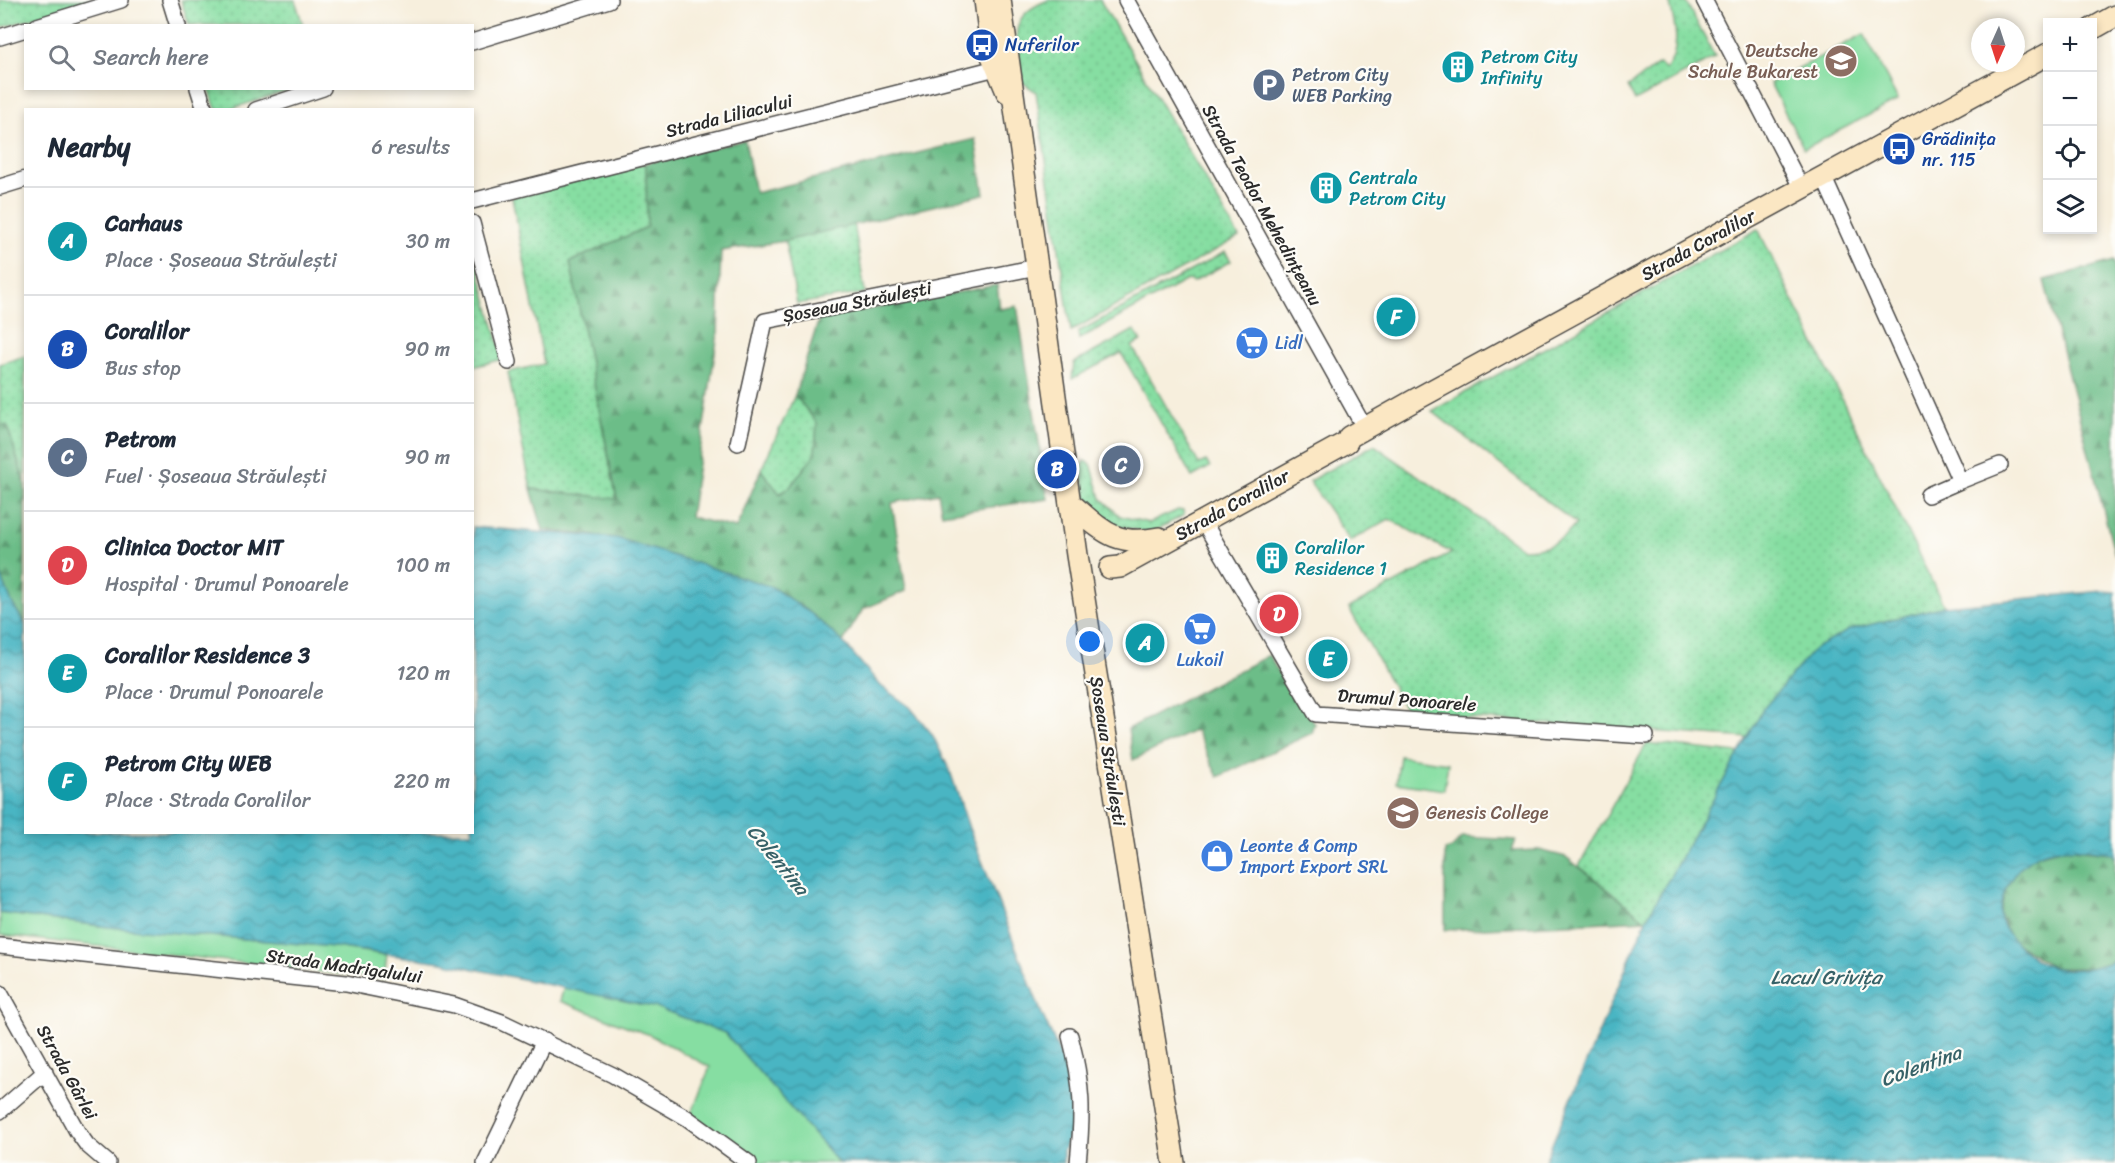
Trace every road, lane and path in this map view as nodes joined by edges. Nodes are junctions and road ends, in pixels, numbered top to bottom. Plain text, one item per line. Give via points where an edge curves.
1 (121, 0) edge
2 (170, 0) edge
3 (609, 0) edge
4 (985, 0) edge
5 (1126, 0) edge
6 (1704, 0) edge
7 (1007, 5) edge
8 (2115, 16) edge
9 (43, 24) edge
10 (177, 24) edge
11 (2097, 26) edge
12 (24, 30) edge
13 (0, 37) edge
14 (474, 41) edge
15 (2043, 57) edge
16 (996, 68) junction
17 (199, 90) edge
18 (317, 90) edge
19 (1014, 107) junction
20 (204, 108) edge
21 (262, 108) edge
22 (1823, 176) junction
23 (24, 180) edge
24 (0, 187) edge
25 (1801, 187) junction
26 (474, 200) edge
27 (474, 231) edge
28 (1037, 267) junction
29 (509, 362) dead end
30 (1358, 432) junction
31 (738, 443) dead end
32 (2000, 465) dead end
33 (1960, 481) junction
34 (1928, 495) dead end
35 (1070, 503) junction
36 (1203, 521) junction
37 (1159, 538) junction
38 (1110, 568) junction
39 (1081, 585) junction
40 (1646, 736) dead end
41 (0, 946) edge
42 (0, 993) edge
43 (1070, 1036) dead end
44 (544, 1041) junction
45 (45, 1072) junction
46 (0, 1111) edge
47 (108, 1163) edge
48 (485, 1163) edge
49 (749, 1163) edge
50 (1078, 1163) edge
51 (1174, 1163) edge

1 - 9 street
2 - 10 street
3 - 14 street
4 - 16 street, Șoseaua Străulești
5 - 30 street, Strada Teodor Mehedințeanu via 1353,408
6 - 25 street
7 - 19 street, Șoseaua Străulești
8 - 11 street
12 - 13 street
15 - 22 street, Strada Coralilor
16 - 19 street, Șoseaua Străulești
16 - 26 street, Strada Liliacului
17 - 20 street
18 - 21 street
19 - 28 street, Șoseaua Străulești
22 - 25 street, Strada Coralilor
22 - 33 street
23 - 24 street
25 - 30 street, Strada Coralilor
27 - 29 street
28 - 31 street, Șoseaua Străulești via 765,321
28 - 35 street, Șoseaua Străulești
30 - 36 street, Strada Coralilor via 1347,442
30 - 37 street, Strada Coralilor via 1344,436
32 - 33 street
33 - 34 street
35 - 37 street via 1104,531 1125,541 1137,543
35 - 39 street, Șoseaua Străulești
36 - 38 street, Strada Coralilor via 1120,567
36 - 40 street, Drumul Ponoarele via 1316,714
37 - 38 street, Strada Coralilor
38 - 39 street, Strada Coralilor
39 - 51 street, Șoseaua Străulești
41 - 44 street, Strada Madrigalului via 386,989 481,1014
42 - 45 street, Strada Gârlei
43 - 50 street via 1080,1076
44 - 48 street
44 - 49 street, Strada Madrigalului via 687,1118
45 - 46 street
45 - 47 street, Strada Gârlei via 87,1145

